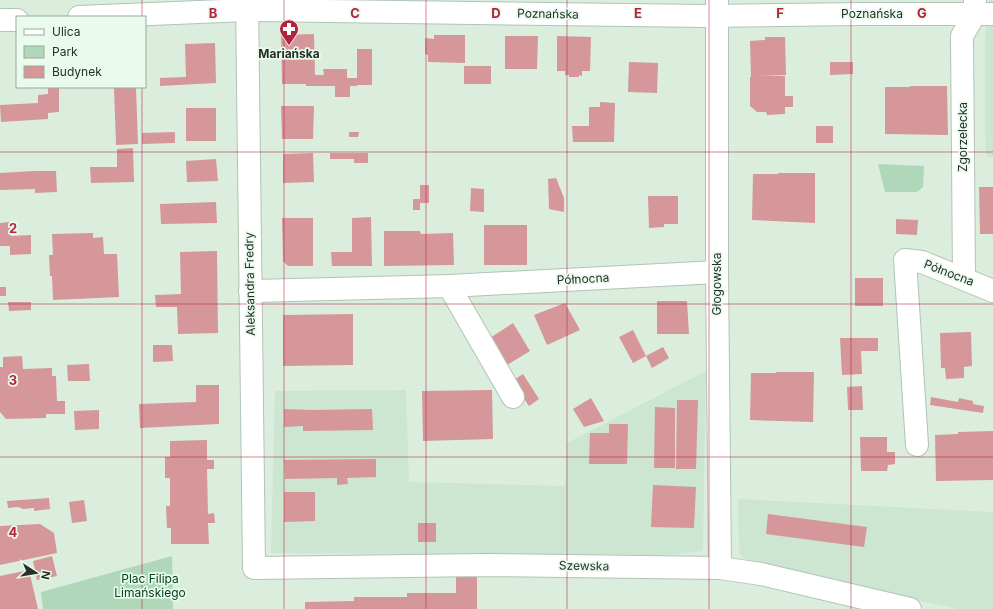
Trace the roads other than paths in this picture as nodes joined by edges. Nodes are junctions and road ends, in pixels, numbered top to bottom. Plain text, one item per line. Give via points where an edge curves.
1 (247, 5) edge
2 (717, 8) edge
3 (981, 9) edge
4 (93, 16) edge
5 (0, 20) edge
6 (16, 20) edge
7 (717, 272) junction
8 (964, 278) junction
9 (450, 286) junction
10 (250, 291) junction
11 (993, 291) edge
12 (513, 397) dead end
13 (917, 445) dead end
14 (254, 568) joint
15 (720, 568) junction
16 (910, 609) edge

1 - 2 street, Poznańska
1 - 4 street, Poznańska
1 - 10 street, Aleksandra Fredry
2 - 3 street, Poznańska via 860,14
2 - 7 street, Głogowska
3 - 8 street, Zgorzelecka via 962,36
5 - 6 street
7 - 9 street, Północna
7 - 15 street, Głogowska
8 - 11 street, Północna
8 - 13 street, Północna via 922,262 905,260
9 - 10 street, Północna
9 - 12 street
10 - 14 street, Aleksandra Fredry
14 - 15 street, Szewska via 485,564
15 - 16 street, Szewska via 761,574

